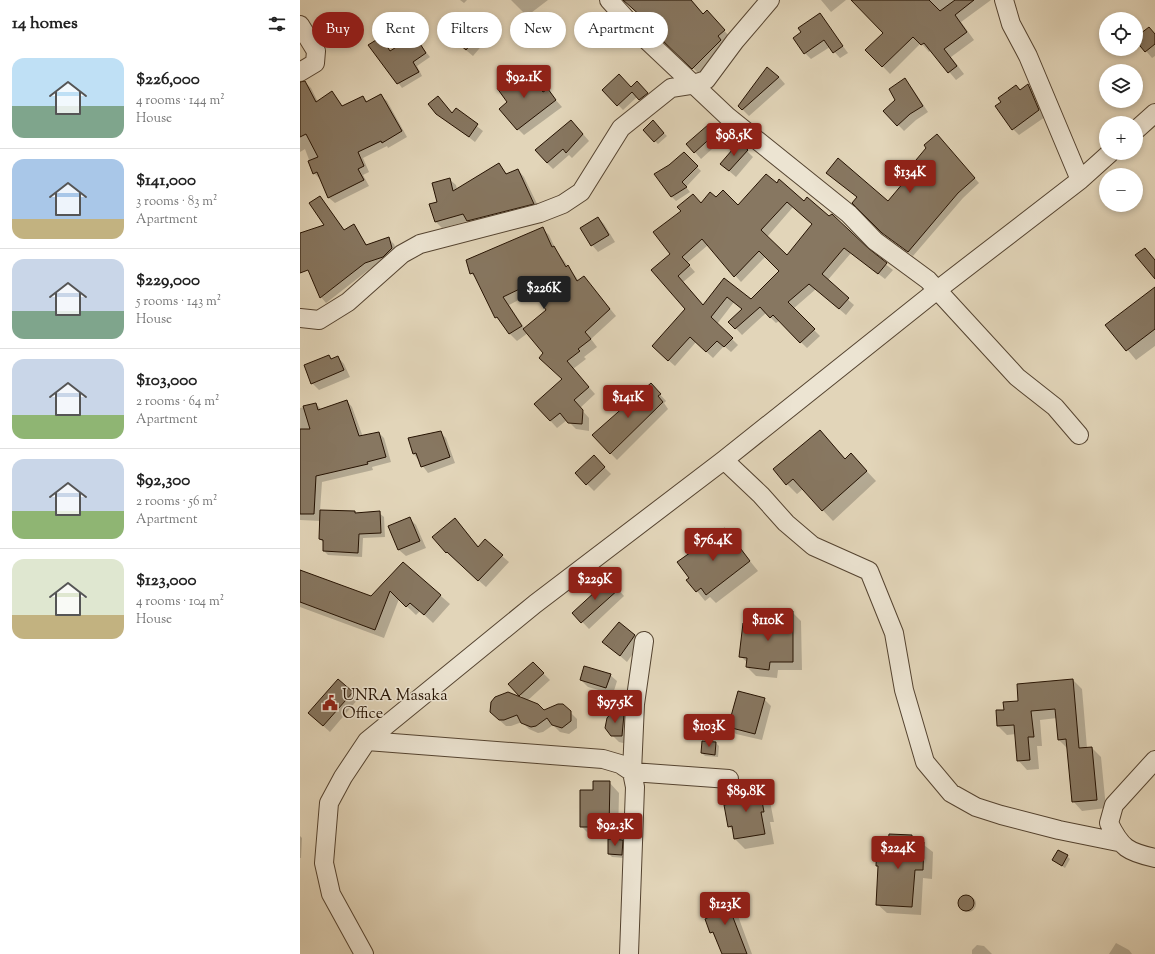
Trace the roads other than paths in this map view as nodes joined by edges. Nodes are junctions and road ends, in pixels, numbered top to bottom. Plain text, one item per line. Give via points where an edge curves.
1 (609, 0) edge
2 (770, 0) edge
3 (1004, 0) edge
4 (300, 25) edge
5 (300, 72) edge
6 (693, 84) junction
7 (1155, 113) edge
8 (1143, 124) edge
9 (1102, 160) edge
10 (1080, 180) junction
11 (936, 291) junction
12 (300, 318) edge
13 (1079, 435) dead end
14 (724, 460) junction
15 (644, 641) dead end
16 (367, 741) junction
17 (1155, 760) edge
18 (632, 772) junction
19 (729, 779) dead end
20 (1118, 842) junction
21 (1155, 858) edge
22 (364, 954) edge
23 (629, 954) edge

1 - 6 street via 638,32
2 - 6 street via 735,40 706,80
3 - 10 street via 1011,24 1028,56
4 - 5 street via 316,52 315,63
6 - 11 street via 727,116 849,214 875,241 928,280
6 - 12 street via 671,88 621,128 581,192 563,204 540,213 420,244 402,254 353,298 319,320
7 - 8 street
9 - 10 street
10 - 11 street
11 - 13 street via 1017,377 1055,407
11 - 14 street
14 - 16 street via 535,604
14 - 20 street via 762,495 786,524 813,546 868,571 894,633 904,690 925,762 950,793 976,807 1001,815
15 - 18 street via 635,704
16 - 18 street via 603,759 620,764
16 - 22 street via 329,803 324,863 331,894
17 - 20 street via 1114,805 1109,823
18 - 19 street
18 - 23 street via 635,787
20 - 21 street via 1137,854

